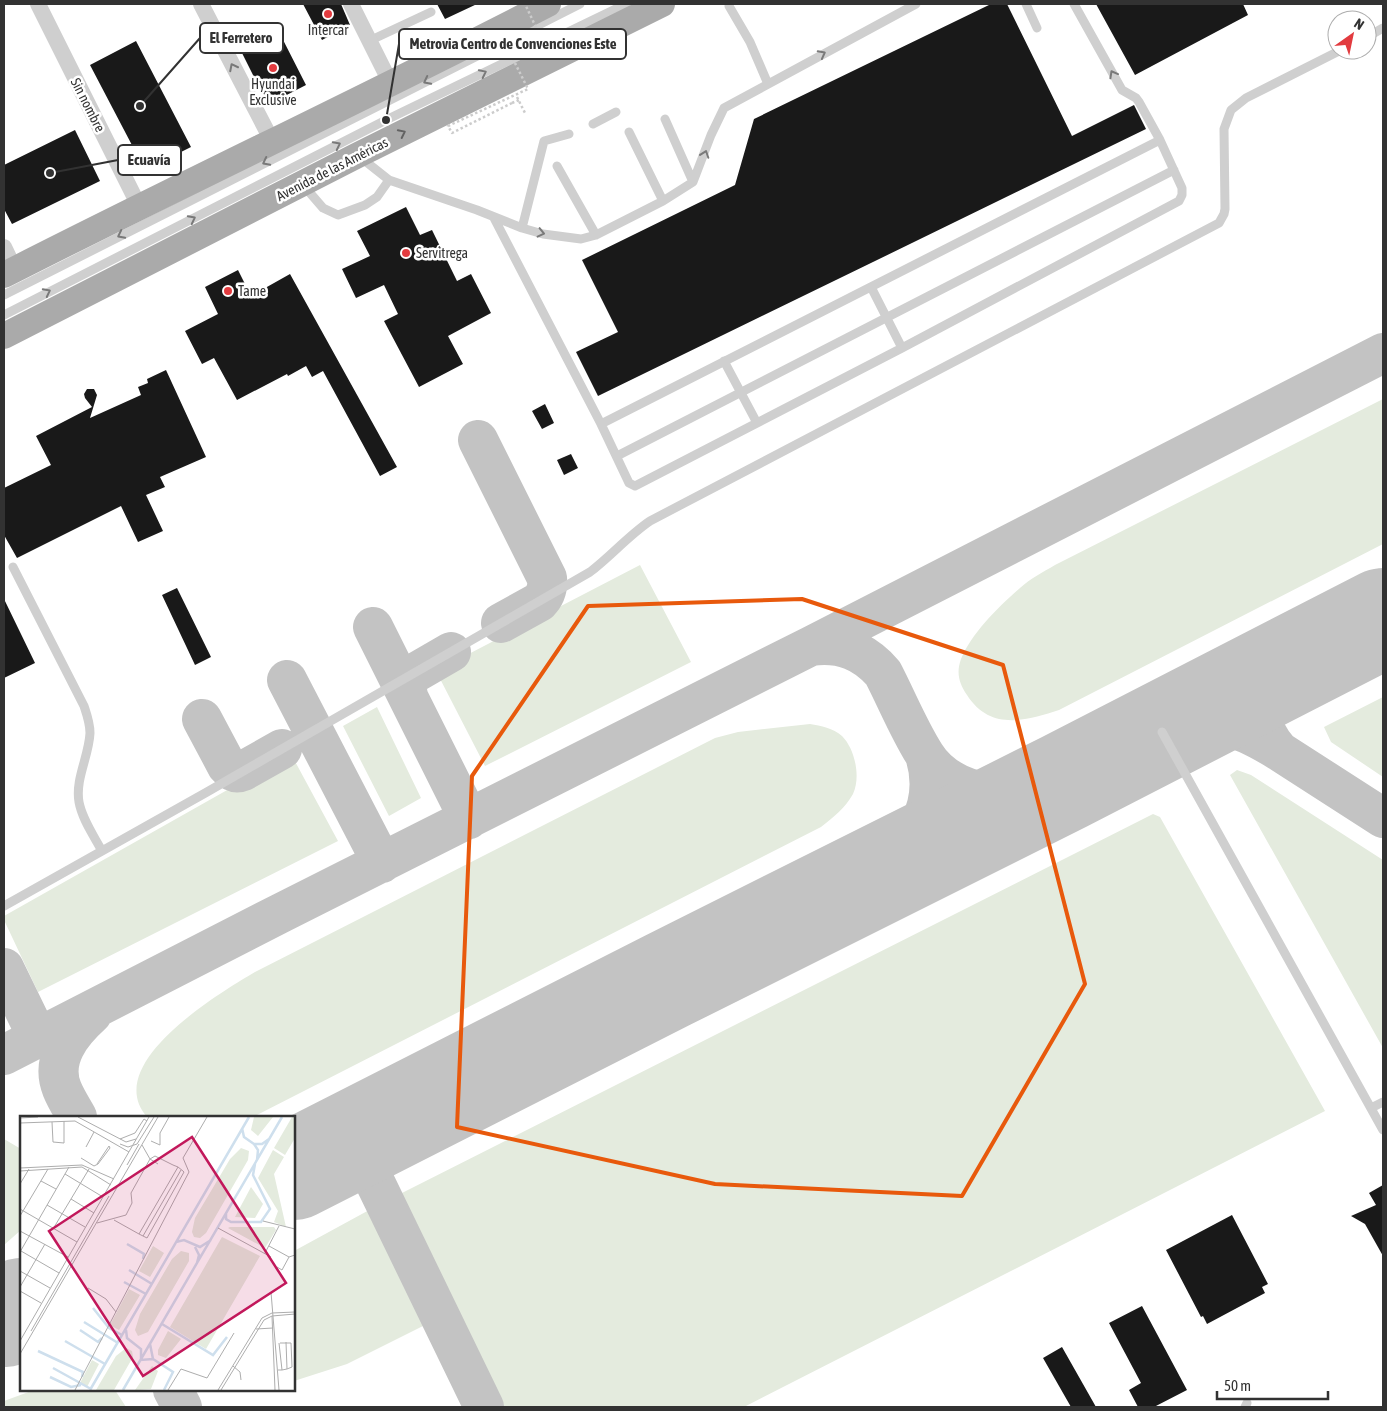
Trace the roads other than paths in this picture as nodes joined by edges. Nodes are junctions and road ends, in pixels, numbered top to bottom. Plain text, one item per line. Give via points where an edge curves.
1 (201, 4) edge
2 (351, 4) edge
3 (548, 4) edge
4 (580, 4) edge
5 (626, 4) edge
6 (662, 4) edge
7 (916, 4) edge
8 (1026, 4) edge
9 (1074, 4) edge
10 (43, 6) edge
11 (729, 6) dead end
12 (518, 9) edge
13 (431, 12) dead end
14 (1038, 28) dead end
15 (369, 41) junction
16 (1327, 57) edge
17 (391, 84) junction
18 (768, 84) junction
19 (616, 112) dead end
20 (665, 118) dead end
21 (593, 124) dead end
22 (629, 132) dead end
23 (570, 134) dead end
24 (1160, 140) junction
25 (272, 141) junction
26 (358, 155) junction
27 (557, 166) dead end
28 (1174, 170) junction
29 (389, 180) junction
30 (693, 182) junction
31 (302, 184) junction
32 (663, 201) junction
33 (139, 206) junction
34 (494, 218) junction
35 (522, 228) junction
36 (596, 235) junction
37 (8, 264) edge
38 (871, 287) junction
39 (4, 295) edge
40 (4, 314) edge
41 (886, 318) junction
42 (4, 336) edge
43 (902, 348) junction
44 (724, 361) junction
45 (741, 392) junction
46 (757, 423) junction
47 (601, 424) junction
48 (617, 456) junction
49 (13, 567) dead end
50 (1162, 732) dead end
51 (102, 851) junction
52 (4, 906) edge
53 (1383, 1102) edge
54 (1371, 1108) junction
55 (1383, 1130) edge

25 -> 1 street
2 - 15 street
3 - 12 main road
4 -> 39 lane
40 -> 5 lane, Avenida de las Américas via 386,120
26 -> 6 main road, Avenida de las Américas
18 -> 7 lane
8 - 14 lane
24 -> 9 lane via 1138,99 1122,90
10 - 33 street, Sin nombre
11 - 18 lane via 750,42
12 - 17 main road
13 - 15 lane
15 - 17 street
16 - 51 lane via 1246,98 1231,110 1224,129 1224,214 1214,226 650,521 590,572
17 - 25 main road
30 -> 18 lane via 724,108
19 - 21 lane
20 - 30 lane
22 - 32 lane
23 - 35 lane via 544,141
24 - 28 lane
24 - 38 lane
25 - 33 main road
26 - 29 lane
26 - 31 main road, Avenida de las Américas
27 - 36 lane
28 - 41 lane
28 - 43 lane via 1182,192 1179,200
29 - 31 lane via 377,197 338,215 323,208
29 - 34 lane
30 - 32 lane
31 - 42 main road, Avenida de las Américas
32 - 36 lane
33 - 37 main road
34 - 35 lane
34 - 47 lane
35 -> 36 lane via 581,239
38 - 41 lane
38 - 44 lane
41 - 43 lane
41 - 45 lane
43 - 46 lane
44 - 45 lane
44 - 47 lane
45 - 46 lane
45 - 48 lane
46 - 48 lane via 635,486 628,481
47 - 48 lane
49 - 51 lane via 89,720 90,734 79,802
50 - 54 lane
51 - 52 lane
53 - 54 lane
54 - 55 lane

